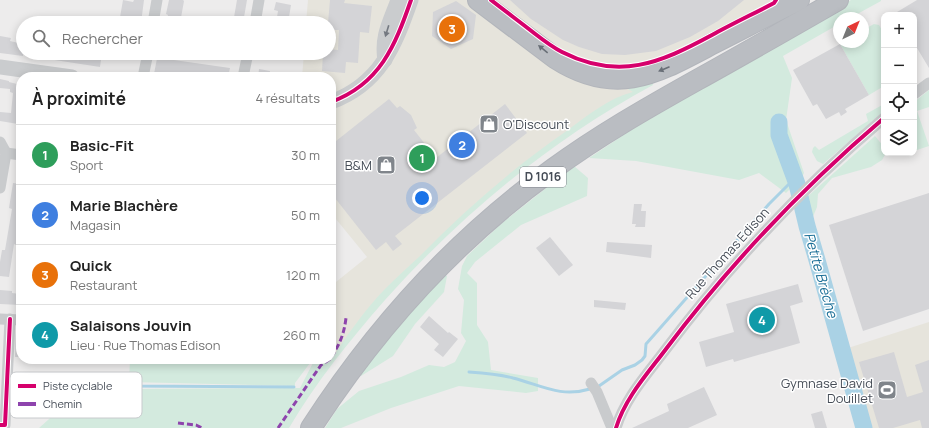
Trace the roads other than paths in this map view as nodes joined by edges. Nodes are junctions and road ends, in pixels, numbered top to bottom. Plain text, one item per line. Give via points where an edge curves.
1 (157, 0) edge
2 (259, 0) edge
3 (398, 0) edge
4 (411, 0) edge
5 (478, 0) edge
6 (799, 0) edge
7 (814, 0) edge
8 (838, 0) edge
9 (154, 16) edge
10 (256, 16) edge
11 (147, 60) edge
12 (247, 60) edge
13 (385, 60) junction
14 (0, 67) edge
15 (36, 72) edge
16 (144, 72) edge
17 (244, 72) edge
18 (929, 83) edge
19 (917, 92) edge
20 (336, 100) edge
21 (882, 120) edge
22 (0, 142) edge
23 (6, 153) junction
24 (16, 154) edge
25 (0, 188) edge
26 (5, 319) edge
27 (16, 320) edge
28 (591, 383) dead end
29 (2, 425) edge
30 (297, 428) edge
31 (311, 428) edge
32 (612, 428) edge
33 (616, 428) edge

1 - 9 street
2 - 10 street
3 -> 13 street via 385,35
4 - 13 street via 398,36
6 -> 5 highway via 665,69 620,79 593,76 567,66
7 - 30 highway, D 1016 via 605,119 500,196 445,244 387,307 335,372
8 - 31 highway, D 1016 via 620,125 525,190 457,250 409,300 374,340
11 - 16 street
12 - 17 street
13 - 20 street via 361,86
14 - 15 street
18 - 19 street
21 - 33 street, Rue Thomas Edison via 806,189 739,259 681,329 630,399
22 - 23 street
23 - 24 street
23 - 25 street
26 - 27 street
26 - 29 street
28 - 32 street

